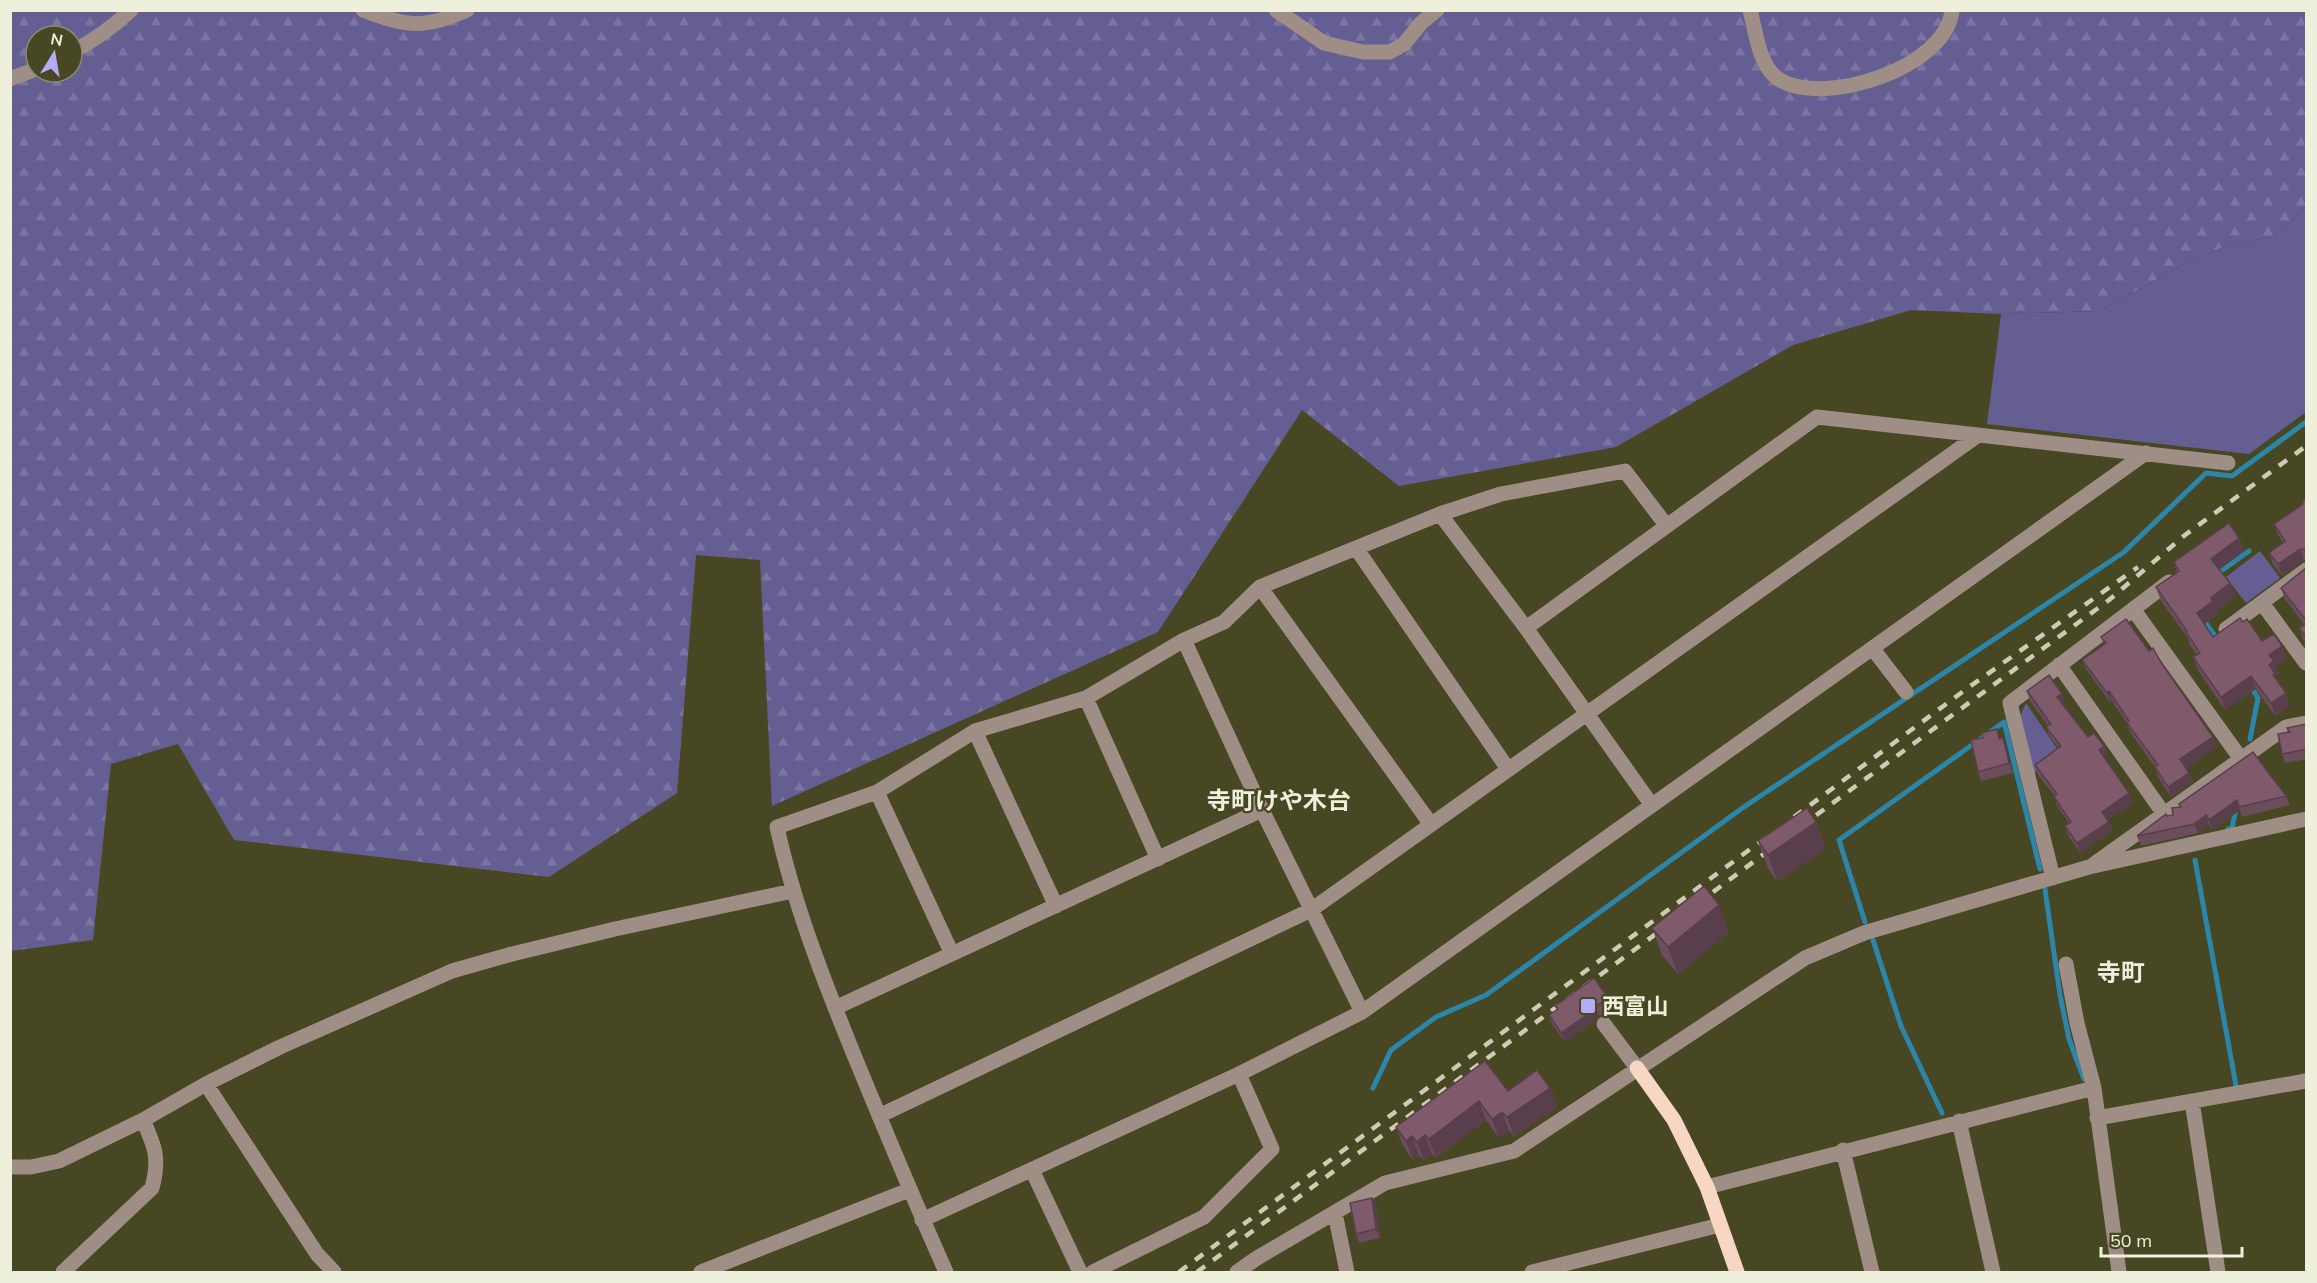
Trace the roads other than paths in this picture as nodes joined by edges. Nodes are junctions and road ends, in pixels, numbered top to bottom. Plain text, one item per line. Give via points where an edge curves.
1 (131, 10) edge
2 (363, 10) edge
3 (467, 10) edge
4 (1276, 10) edge
5 (1437, 10) edge
6 (1750, 10) edge
7 (1952, 10) edge
8 (84, 46) edge
9 (1977, 436) junction
10 (2146, 453) junction
11 (2228, 463) dead end
12 (1440, 514) junction
13 (1666, 525) junction
14 (1356, 548) junction
15 (2307, 570) edge
16 (2169, 582) edge
17 (1260, 587) junction
18 (2262, 603) junction
19 (2133, 609) junction
20 (1526, 628) junction
21 (2221, 633) edge
22 (1184, 640) junction
23 (1873, 649) junction
24 (2307, 663) edge
25 (2059, 665) junction
26 (1906, 692) dead end
27 (1086, 698) junction
28 (1586, 714) junction
29 (2307, 723) edge
30 (975, 731) junction
31 (2241, 759) junction
32 (1508, 769) junction
33 (877, 792) junction
34 (1651, 804) junction
35 (1262, 810) junction
36 (2164, 814) junction
37 (2307, 819) edge
38 (1430, 823) junction
39 (1158, 859) junction
40 (2089, 867) junction
41 (2052, 878) junction
42 (793, 891) junction
43 (1056, 906) junction
44 (1311, 910) junction
45 (952, 954) junction
46 (2066, 964) dead end
47 (835, 1008) junction
48 (1362, 1012) junction
49 (1604, 1024) dead end
50 (1637, 1068) junction
51 (1239, 1074) junction
52 (2307, 1081) edge
53 (206, 1084) junction
54 (2094, 1088) junction
55 (2192, 1101) junction
56 (879, 1116) junction
57 (2097, 1118) junction
58 (143, 1120) junction
59 (1959, 1121) junction
60 (1843, 1150) junction
61 (10, 1167) edge
62 (1032, 1170) junction
63 (1707, 1186) junction
64 (909, 1190) junction
65 (1335, 1213) junction
66 (922, 1220) junction
67 (1720, 1225) junction
68 (63, 1272) edge
69 (334, 1272) edge
70 (701, 1272) edge
71 (946, 1272) edge
72 (1080, 1272) edge
73 (1094, 1272) edge
74 (1238, 1272) edge
75 (1347, 1272) edge
76 (1532, 1272) edge
77 (1737, 1272) edge
78 (1872, 1272) edge
79 (1993, 1272) edge
80 (2119, 1272) edge
81 (2218, 1272) edge

1 - 8 street
2 - 3 street via 410,25 442,22
4 - 5 street via 1324,43 1363,52 1390,52 1404,44
6 - 7 street via 1766,65 1780,80 1805,88 1839,88 1882,78 1913,62 1942,38
9 - 10 street
9 - 13 street via 1817,417
9 - 28 street
10 - 11 street
10 - 23 street
12 - 13 street via 1501,494 1625,471
12 - 14 street
12 - 20 street
13 - 20 street
14 - 17 street
14 - 32 street
15 - 18 street
16 - 19 street
17 - 22 street via 1224,622
17 - 38 street
18 - 21 street
18 - 24 street
19 - 25 street
19 - 31 street
20 - 28 street
22 - 27 street
22 - 35 street
23 - 26 street
23 - 34 street
25 - 36 street
25 - 41 street via 2010,703
27 - 30 street
27 - 39 street
28 - 32 street
28 - 34 street
29 - 31 street via 2286,727
30 - 33 street
30 - 43 street
31 - 36 street
32 - 38 street
33 - 42 street via 777,827
33 - 45 street
34 - 48 street
35 - 39 street
35 - 44 street
36 - 40 street
37 - 40 street
38 - 44 street
39 - 43 street
40 - 41 street
41 - 50 street via 1864,933 1805,958
42 - 47 street
42 - 53 street via 603,932 452,971
43 - 45 street
44 - 48 street
44 - 56 street
45 - 47 street
46 - 54 street
47 - 56 street
48 - 51 street
49 - 50 street
50 - 63 main road via 1674,1120
50 - 65 street via 1514,1151 1385,1184
51 - 62 street
51 - 73 street via 1272,1149 1204,1216
52 - 55 street
53 - 58 street
53 - 69 street via 317,1254
54 - 57 street
54 - 59 street
55 - 57 street
55 - 81 street
56 - 64 street
57 - 80 street
58 - 61 street via 59,1161
58 - 68 street via 156,1152 152,1188
59 - 60 street
59 - 79 street
60 - 63 street
60 - 78 street
62 - 66 street
62 - 72 street
63 - 67 main road
64 - 66 street
64 - 70 street
65 - 74 street
65 - 75 street
66 - 71 street
67 - 76 street
67 - 77 main road

